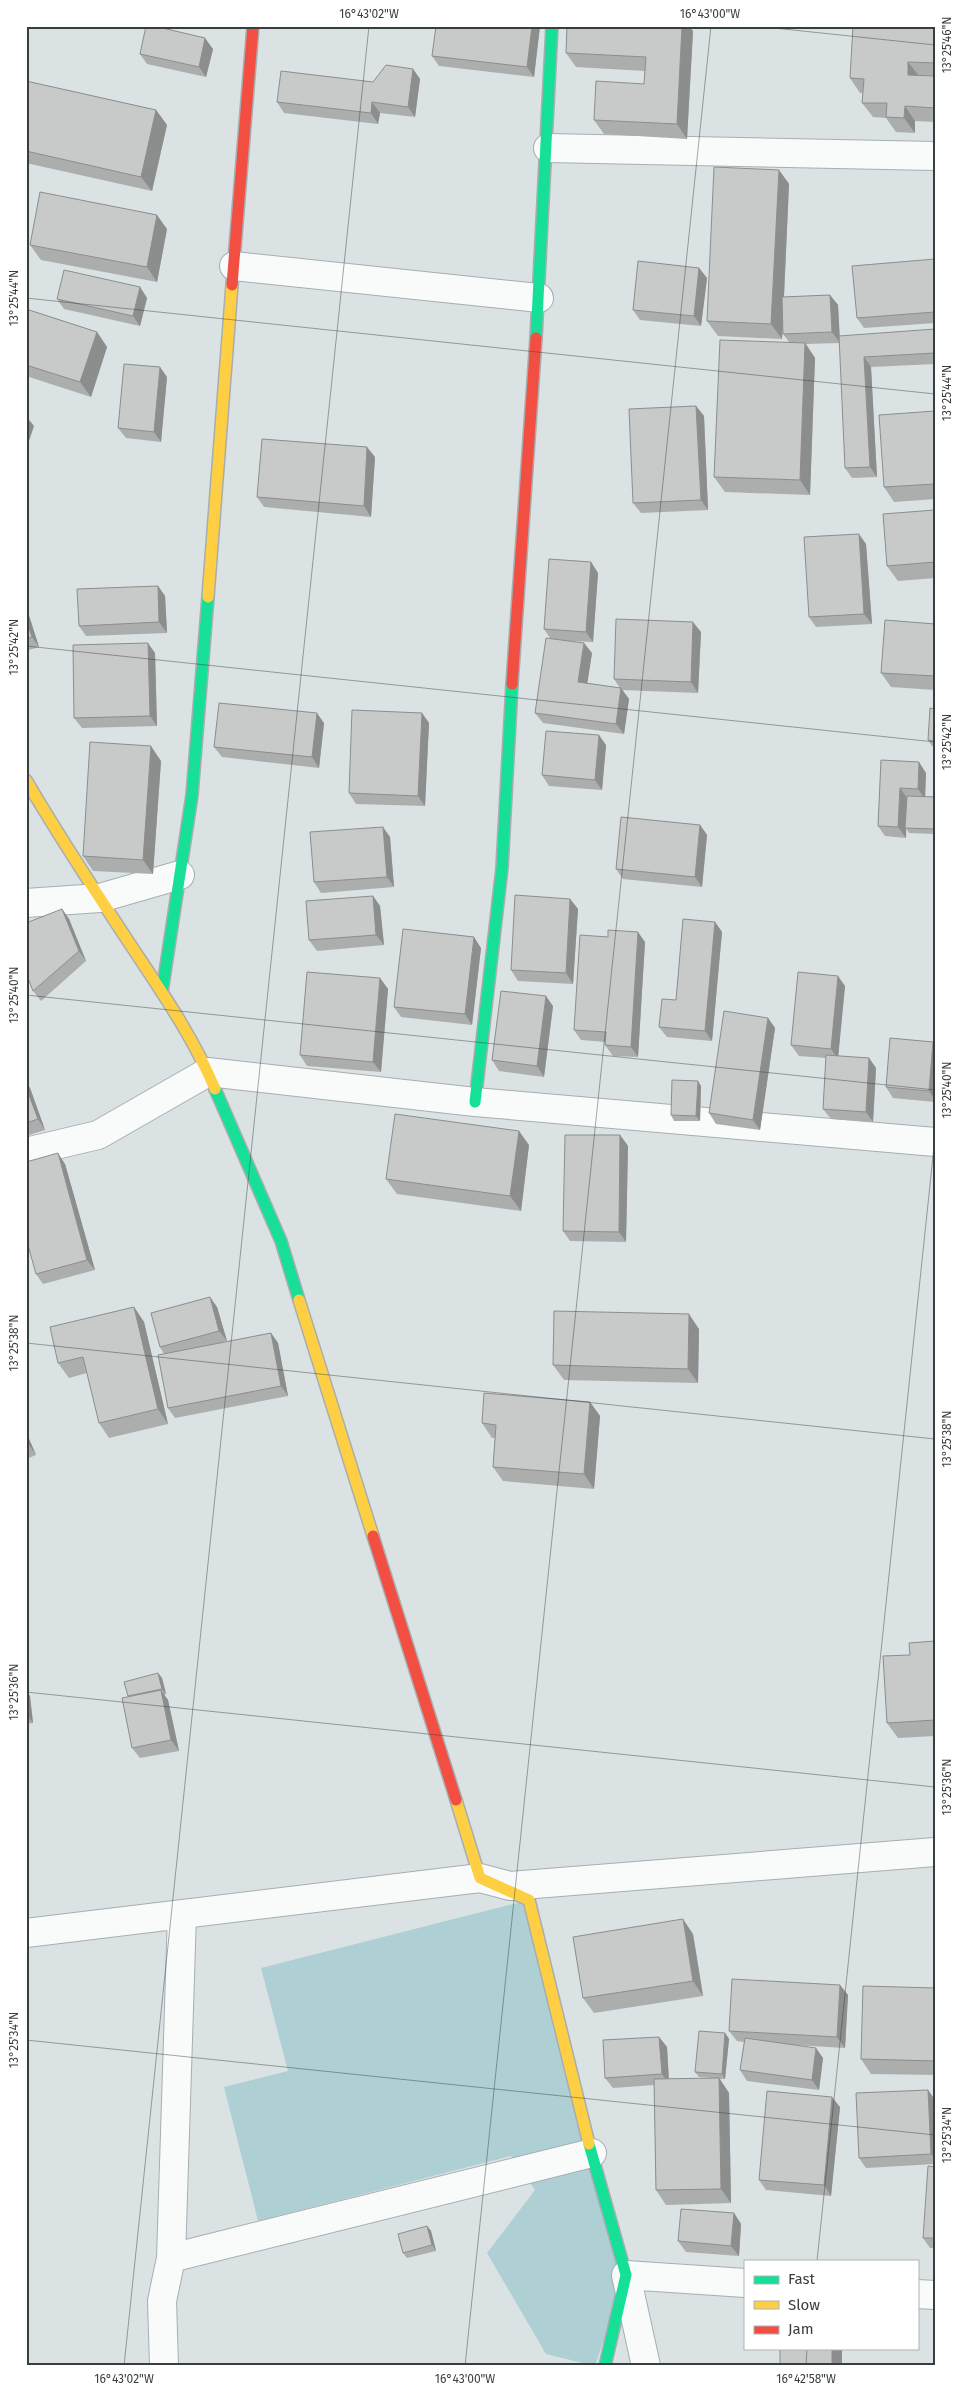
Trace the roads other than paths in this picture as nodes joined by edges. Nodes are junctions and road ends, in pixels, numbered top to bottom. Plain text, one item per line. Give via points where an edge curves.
1 (253, 26) edge
2 (552, 26) edge
3 (548, 148) junction
4 (935, 156) edge
5 (234, 266) junction
6 (539, 298) junction
7 (26, 780) edge
8 (180, 875) junction
9 (100, 898) junction
10 (26, 903) edge
11 (162, 992) junction
12 (208, 1072) junction
13 (475, 1102) junction
14 (935, 1142) edge
15 (26, 1152) edge
16 (935, 1852) edge
17 (480, 1878) junction
18 (182, 1914) junction
19 (26, 1933) edge
20 (592, 2154) junction
21 (171, 2258) junction
22 (626, 2275) junction
23 (744, 2282) edge
24 (918, 2294) edge
25 (935, 2295) edge
26 (164, 2366) edge
27 (605, 2366) edge
28 (646, 2366) edge

1 - 5 street
2 - 3 street
3 - 4 street
3 - 6 street
5 - 6 street
5 - 8 street via 192,794
6 - 13 street via 502,868
7 - 9 street
8 - 9 street
8 - 11 street
9 - 10 street
9 - 11 street
11 - 12 street
12 - 13 street
12 - 15 street via 98,1135
12 - 17 street via 281,1241
13 - 14 street
16 - 17 street via 510,1886
17 - 18 street
17 - 20 street via 529,1900
18 - 19 street
18 - 21 street
20 - 21 street
20 - 22 street
21 - 26 street via 162,2302
22 - 23 street
22 - 27 street
22 - 28 street
24 - 25 street

